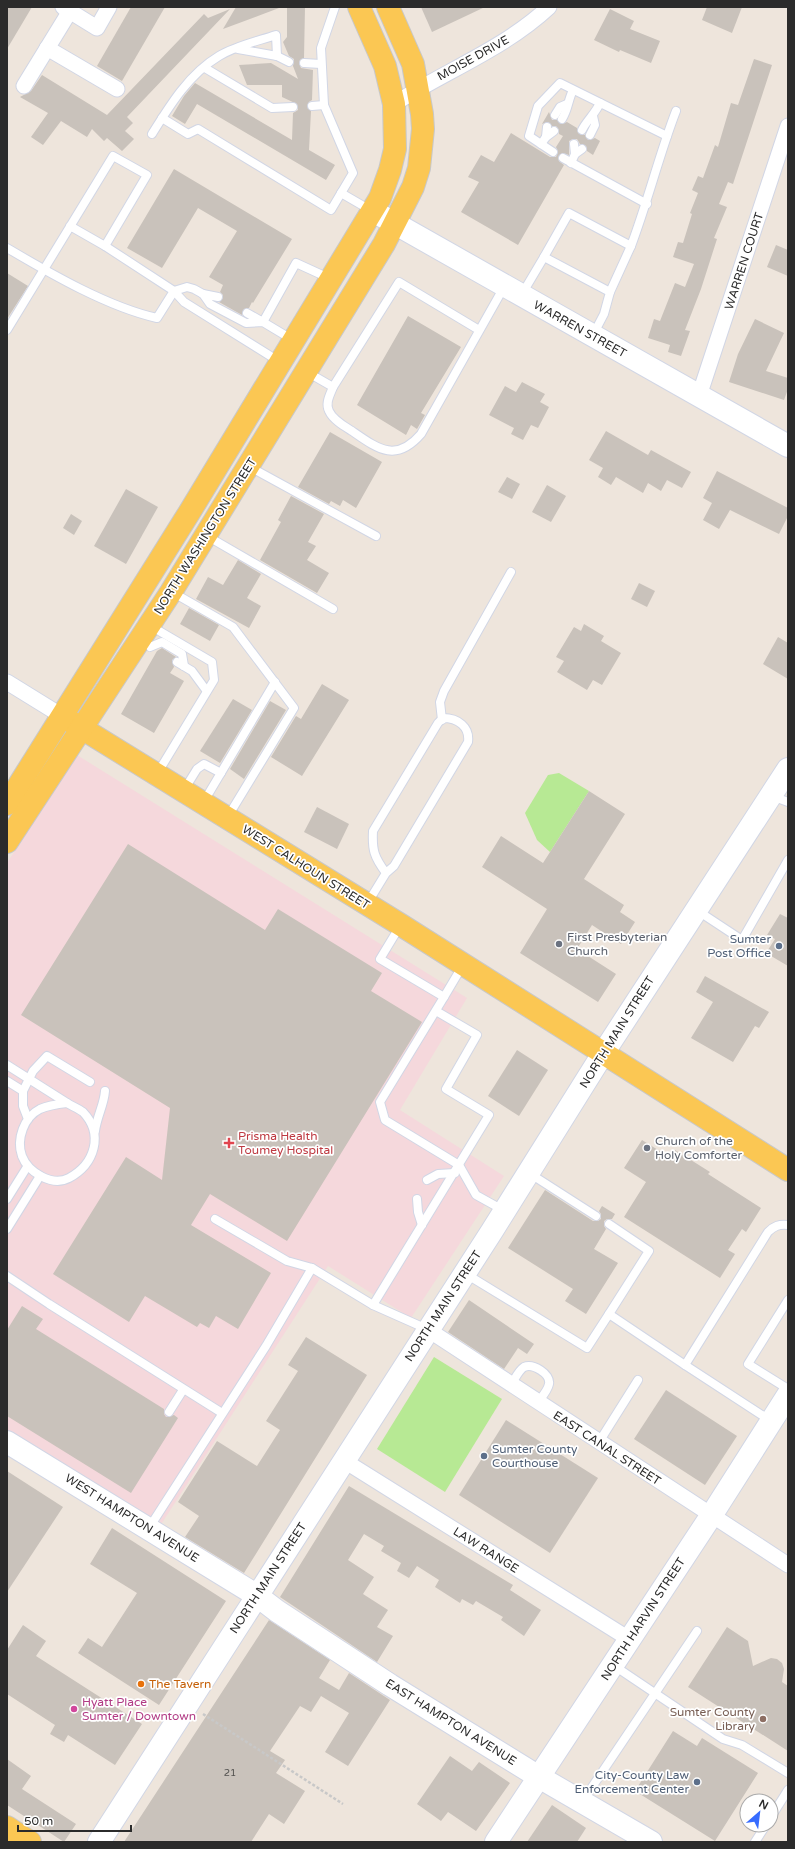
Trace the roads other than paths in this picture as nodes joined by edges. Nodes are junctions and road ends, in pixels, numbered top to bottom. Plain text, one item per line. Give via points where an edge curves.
1 (109, 7) edge
2 (335, 7) edge
3 (359, 7) edge
4 (388, 7) edge
5 (550, 7) edge
6 (66, 9) edge
7 (47, 48) junction
8 (237, 48) junction
9 (277, 56) junction
10 (289, 62) dead end
11 (304, 63) dead end
12 (321, 64) junction
13 (205, 68) junction
14 (24, 86) dead end
15 (418, 88) junction
16 (117, 89) dead end
17 (573, 90) junction
18 (394, 104) junction
19 (600, 104) junction
20 (324, 105) junction
21 (312, 106) dead end
22 (293, 107) dead end
23 (676, 111) dead end
24 (593, 116) junction
25 (558, 117) dead end
26 (162, 118) junction
27 (788, 126) edge
28 (551, 129) dead end
29 (582, 130) dead end
30 (152, 134) dead end
31 (590, 135) dead end
32 (666, 136) junction
33 (543, 140) junction
34 (574, 144) dead end
35 (553, 152) dead end
36 (341, 193) junction
37 (647, 204) junction
38 (373, 211) junction
39 (395, 224) junction
40 (70, 226) junction
41 (105, 246) junction
42 (631, 246) junction
43 (7, 248) edge
44 (544, 257) junction
45 (44, 270) junction
46 (331, 279) junction
47 (174, 291) junction
48 (513, 291) junction
49 (610, 292) junction
50 (203, 294) junction
51 (218, 297) dead end
52 (247, 313) dead end
53 (263, 322) junction
54 (7, 330) edge
55 (479, 330) junction
56 (593, 336) junction
57 (294, 340) junction
58 (280, 362) junction
59 (306, 371) junction
60 (333, 388) junction
61 (699, 396) junction
62 (788, 446) edge
63 (248, 466) junction
64 (206, 535) junction
65 (376, 536) dead end
66 (511, 572) dead end
67 (171, 592) junction
68 (333, 609) dead end
69 (149, 641) junction
70 (7, 682) edge
71 (275, 682) junction
72 (206, 690) junction
73 (62, 716) junction
74 (442, 720) junction
75 (82, 728) junction
76 (788, 770) edge
77 (221, 773) junction
78 (157, 775) junction
79 (183, 791) junction
80 (780, 799) edge
81 (7, 804) edge
82 (203, 804) junction
83 (227, 818) junction
84 (7, 842) edge
85 (788, 860) edge
86 (386, 873) junction
87 (367, 904) junction
88 (696, 910) junction
89 (401, 925) junction
90 (464, 964) junction
91 (444, 997) junction
92 (436, 1011) junction
93 (604, 1052) junction
94 (7, 1064) edge
95 (30, 1079) junction
96 (7, 1081) edge
97 (90, 1082) dead end
98 (23, 1091) junction
99 (105, 1091) dead end
100 (67, 1103) junction
101 (28, 1119) junction
102 (95, 1131) junction
103 (460, 1165) junction
104 (27, 1167) junction
105 (788, 1170) edge
106 (529, 1172) junction
107 (455, 1173) junction
108 (40, 1176) junction
109 (428, 1180) dead end
110 (7, 1199) edge
111 (417, 1199) dead end
112 (504, 1210) junction
113 (596, 1216) dead end
114 (216, 1219) dead end
115 (609, 1224) dead end
116 (788, 1225) edge
117 (422, 1226) junction
118 (7, 1229) edge
119 (312, 1268) junction
120 (464, 1273) junction
121 (7, 1276) edge
122 (788, 1300) edge
123 (373, 1305) junction
124 (609, 1314) junction
125 (427, 1329) junction
126 (685, 1365) junction
127 (638, 1380) dead end
128 (511, 1385) junction
129 (788, 1389) edge
130 (183, 1390) junction
131 (788, 1394) edge
132 (538, 1402) junction
133 (169, 1412) dead end
134 (222, 1413) junction
135 (771, 1421) junction
136 (7, 1442) edge
137 (599, 1442) junction
138 (343, 1460) junction
139 (711, 1516) junction
140 (149, 1528) junction
141 (788, 1565) edge
142 (256, 1595) junction
143 (697, 1631) dead end
144 (628, 1639) junction
145 (612, 1664) junction
146 (655, 1693) junction
147 (788, 1773) edge
148 (538, 1777) junction
149 (788, 1790) edge
150 (582, 1802) junction
151 (779, 1804) edge
152 (7, 1827) edge
153 (761, 1833) edge
154 (30, 1842) edge
155 (99, 1842) edge
156 (496, 1842) edge
157 (651, 1842) edge
158 (755, 1842) edge

1 - 6 street via 97,28
2 - 12 lane via 321,48
3 - 18 main road via 386,66
4 - 15 main road, NORTH WASHINGTON STREET via 413,64
5 - 15 street, MOISE DRIVE via 518,32 486,52
6 - 7 street
7 - 14 street
7 - 16 street
8 - 9 lane
8 - 9 lane via 276,35
8 - 13 lane via 219,56
9 - 10 lane
11 - 12 lane
12 - 20 lane
13 - 22 lane via 272,108
13 - 26 lane via 192,78
15 - 18 street, MOISE DRIVE
15 - 39 main road, NORTH WASHINGTON STREET via 423,129 419,168
17 - 19 lane
17 - 25 lane via 567,104 560,107
17 - 33 lane via 560,83 538,106 529,136
18 - 38 main road via 395,149 390,170
19 - 24 lane
19 - 32 lane
20 - 21 lane
20 - 36 lane via 353,173
23 - 32 lane
24 - 29 lane via 586,121
24 - 31 lane via 595,125
26 - 30 lane
26 - 36 lane via 188,134 198,129 331,210
27 - 61 street, WARREN COURT
28 - 33 lane
32 - 37 lane
33 - 35 lane
34 - 37 lane via 579,151 567,160
36 - 38 lane
37 - 42 lane
38 - 39 main road, WARREN STREET
38 - 46 main road
39 - 48 main road, WARREN STREET
39 - 59 main road, NORTH WASHINGTON STREET
40 - 41 lane
40 - 41 lane via 113,156 147,175
40 - 45 lane
41 - 47 lane
42 - 44 lane via 569,213
42 - 49 lane
43 - 45 lane
44 - 48 lane
44 - 49 lane
45 - 47 lane via 132,313 157,318
45 - 54 lane
46 - 53 lane via 296,263
46 - 57 main road
47 - 50 lane via 187,287
47 - 58 lane via 184,302
48 - 55 lane
48 - 56 main road, WARREN STREET
49 - 56 lane via 604,314
50 - 51 lane
50 - 53 lane via 210,304 246,323
52 - 53 lane
53 - 57 lane
55 - 60 lane via 399,282
55 - 60 lane via 421,434 401,451 374,447 335,420 328,410 327,400
56 - 61 main road, WARREN STREET
57 - 58 main road
58 - 73 main road
59 - 60 lane
59 - 63 main road, NORTH WASHINGTON STREET
61 - 62 main road, WARREN STREET
63 - 64 main road, NORTH WASHINGTON STREET
63 - 65 lane
64 - 67 main road, NORTH WASHINGTON STREET
64 - 68 lane
66 - 74 lane via 444,691 440,702
67 - 69 main road, NORTH WASHINGTON STREET
67 - 71 lane via 233,627
69 - 72 lane via 162,642 182,654 180,664 192,671
69 - 72 lane via 212,662 214,680
69 - 75 main road, NORTH WASHINGTON STREET
70 - 73 street, WEST CALHOUN STREET
71 - 77 lane
71 - 83 lane via 294,708
72 - 78 lane
73 - 75 main road, WEST CALHOUN STREET
73 - 81 main road
74 - 86 lane via 373,831 372,849 377,862
74 - 86 lane via 449,718 466,728 469,734 468,742 394,866
75 - 78 main road, WEST CALHOUN STREET
75 - 84 main road, NORTH WASHINGTON STREET
76 - 80 main road, NORTH MAIN STREET
77 - 79 lane via 204,764 197,769
77 - 82 lane
78 - 79 main road, WEST CALHOUN STREET
79 - 82 main road, WEST CALHOUN STREET
80 - 88 main road, NORTH MAIN STREET
82 - 83 main road, WEST CALHOUN STREET
83 - 87 main road, WEST CALHOUN STREET
85 - 88 lane via 742,940
86 - 87 lane
87 - 89 main road, WEST CALHOUN STREET
88 - 93 main road, NORTH MAIN STREET
89 - 90 main road, WEST CALHOUN STREET
89 - 91 lane via 380,959
90 - 91 lane
90 - 93 main road, WEST CALHOUN STREET
91 - 92 lane
92 - 103 lane via 380,1102 385,1120
92 - 103 lane via 477,1036 446,1089 489,1115
93 - 105 main road, WEST CALHOUN STREET
93 - 106 main road, NORTH MAIN STREET
94 - 95 lane
95 - 97 lane via 33,1071 47,1056
95 - 98 lane
95 - 100 lane
96 - 98 lane
98 - 101 lane via 23,1106
99 - 102 lane via 104,1102 96,1118
100 - 101 lane via 39,1109
100 - 102 lane via 83,1112
101 - 104 lane via 20,1136 20,1149
102 - 108 lane via 96,1143 92,1155 82,1168 68,1179 55,1180
103 - 107 lane
103 - 112 lane via 476,1195
104 - 108 lane
104 - 110 lane
106 - 112 main road, NORTH MAIN STREET
106 - 113 lane
107 - 109 lane via 438,1174
107 - 117 lane
108 - 118 lane
111 - 117 lane
112 - 120 main road, NORTH MAIN STREET
114 - 119 lane via 287,1261
115 - 124 lane via 649,1251
116 - 126 lane via 780,1224 768,1232
117 - 123 lane
119 - 123 lane
119 - 134 lane via 266,1346
120 - 124 lane via 587,1348
120 - 125 main road, NORTH MAIN STREET
121 - 130 lane
122 - 129 lane via 748,1364
123 - 125 lane
124 - 126 lane
125 - 128 street, EAST CANAL STREET
125 - 138 main road, NORTH MAIN STREET
126 - 135 lane
127 - 137 lane
128 - 132 street, EAST CANAL STREET
128 - 132 lane via 519,1371 525,1367 533,1367 546,1374 550,1381 549,1387
130 - 133 lane
130 - 134 lane
131 - 135 main road, NORTH HARVIN STREET
132 - 137 street, EAST CANAL STREET
134 - 140 lane
135 - 139 main road, NORTH HARVIN STREET
136 - 140 main road, WEST HAMPTON AVENUE
137 - 139 street, EAST CANAL STREET
138 - 142 main road, NORTH MAIN STREET
138 - 144 street, LAW RANGE
139 - 141 street, EAST CANAL STREET
139 - 144 main road, NORTH HARVIN STREET
140 - 142 main road, WEST HAMPTON AVENUE
142 - 148 main road, EAST HAMPTON AVENUE via 277,1612
142 - 155 main road, NORTH MAIN STREET
143 - 146 lane
144 - 145 main road, NORTH HARVIN STREET
145 - 146 lane
145 - 148 main road, NORTH HARVIN STREET
146 - 147 lane via 723,1739 742,1745
146 - 150 lane
148 - 150 main road, EAST HAMPTON AVENUE
148 - 156 main road, NORTH HARVIN STREET
149 - 151 lane
150 - 157 main road, EAST HAMPTON AVENUE
152 - 154 main road
153 - 158 lane

